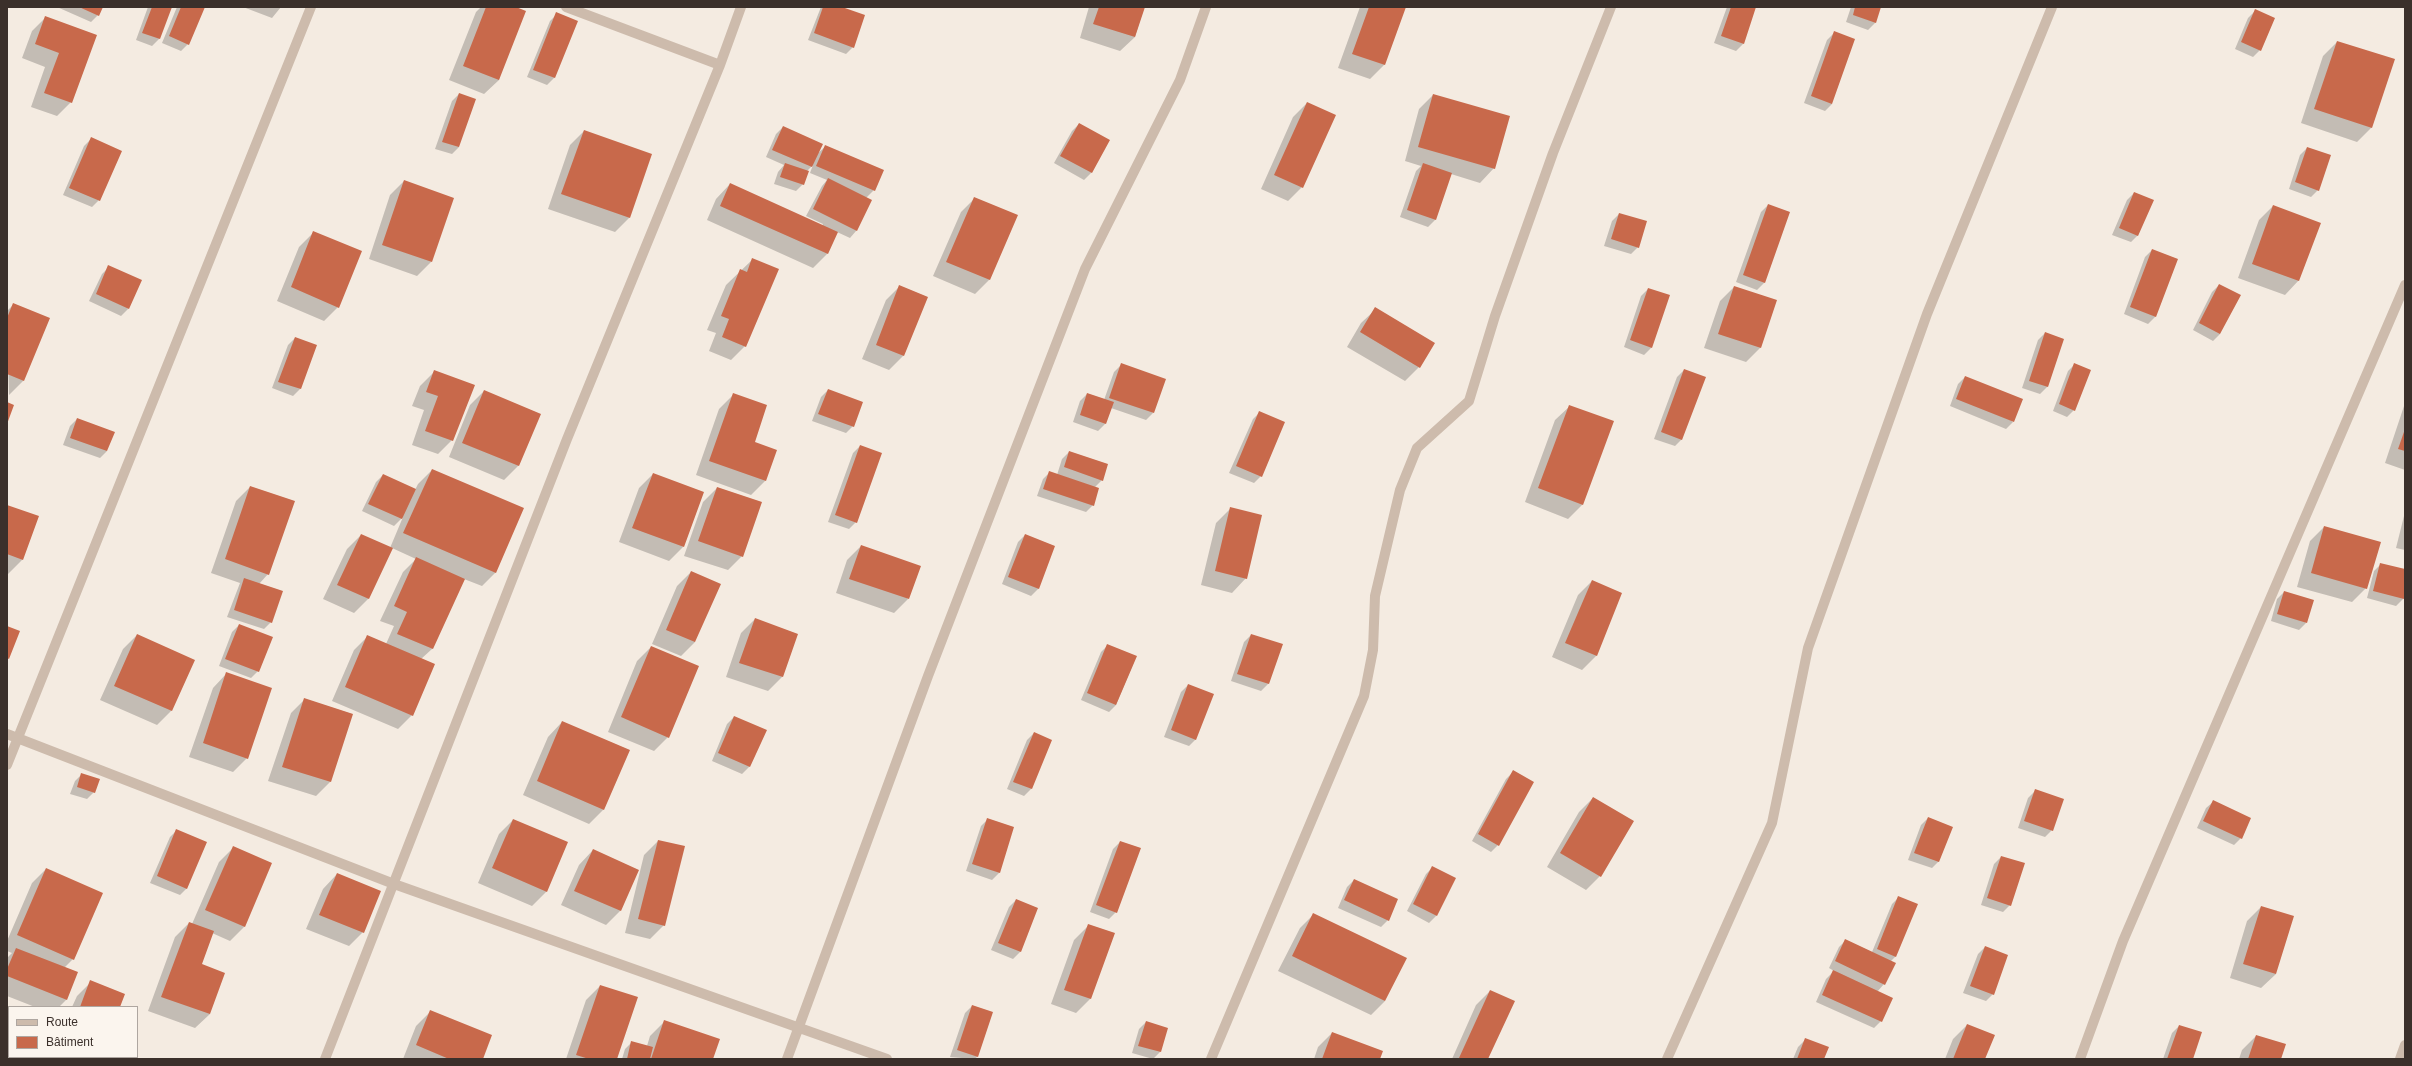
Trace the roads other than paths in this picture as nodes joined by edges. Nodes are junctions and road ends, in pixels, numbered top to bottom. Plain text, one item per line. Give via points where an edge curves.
1 (311, 7) edge
2 (566, 7) edge
3 (741, 7) edge
4 (1206, 7) edge
5 (1611, 7) edge
6 (2052, 7) edge
7 (720, 65) junction
8 (2405, 285) edge
9 (7, 734) edge
10 (18, 738) junction
11 (7, 764) edge
12 (394, 884) junction
13 (800, 1027) junction
14 (2405, 1045) edge
15 (325, 1059) edge
16 (786, 1059) edge
17 (887, 1059) edge
18 (1212, 1059) edge
19 (1667, 1059) edge
20 (2080, 1059) edge
21 (2400, 1059) edge

1 - 10 street
2 - 7 street
3 - 7 street
4 - 13 street via 1180,80 1085,269 928,676
5 - 18 street via 1550,160 1468,401 1417,448 1402,484 1375,596 1373,650 1364,696
6 - 19 street via 1927,314 1808,648 1772,822
7 - 12 street via 567,439
8 - 20 street via 2123,940
9 - 10 street
10 - 11 street
10 - 12 street
12 - 13 street
12 - 15 street
13 - 16 street
13 - 17 street
14 - 21 street

